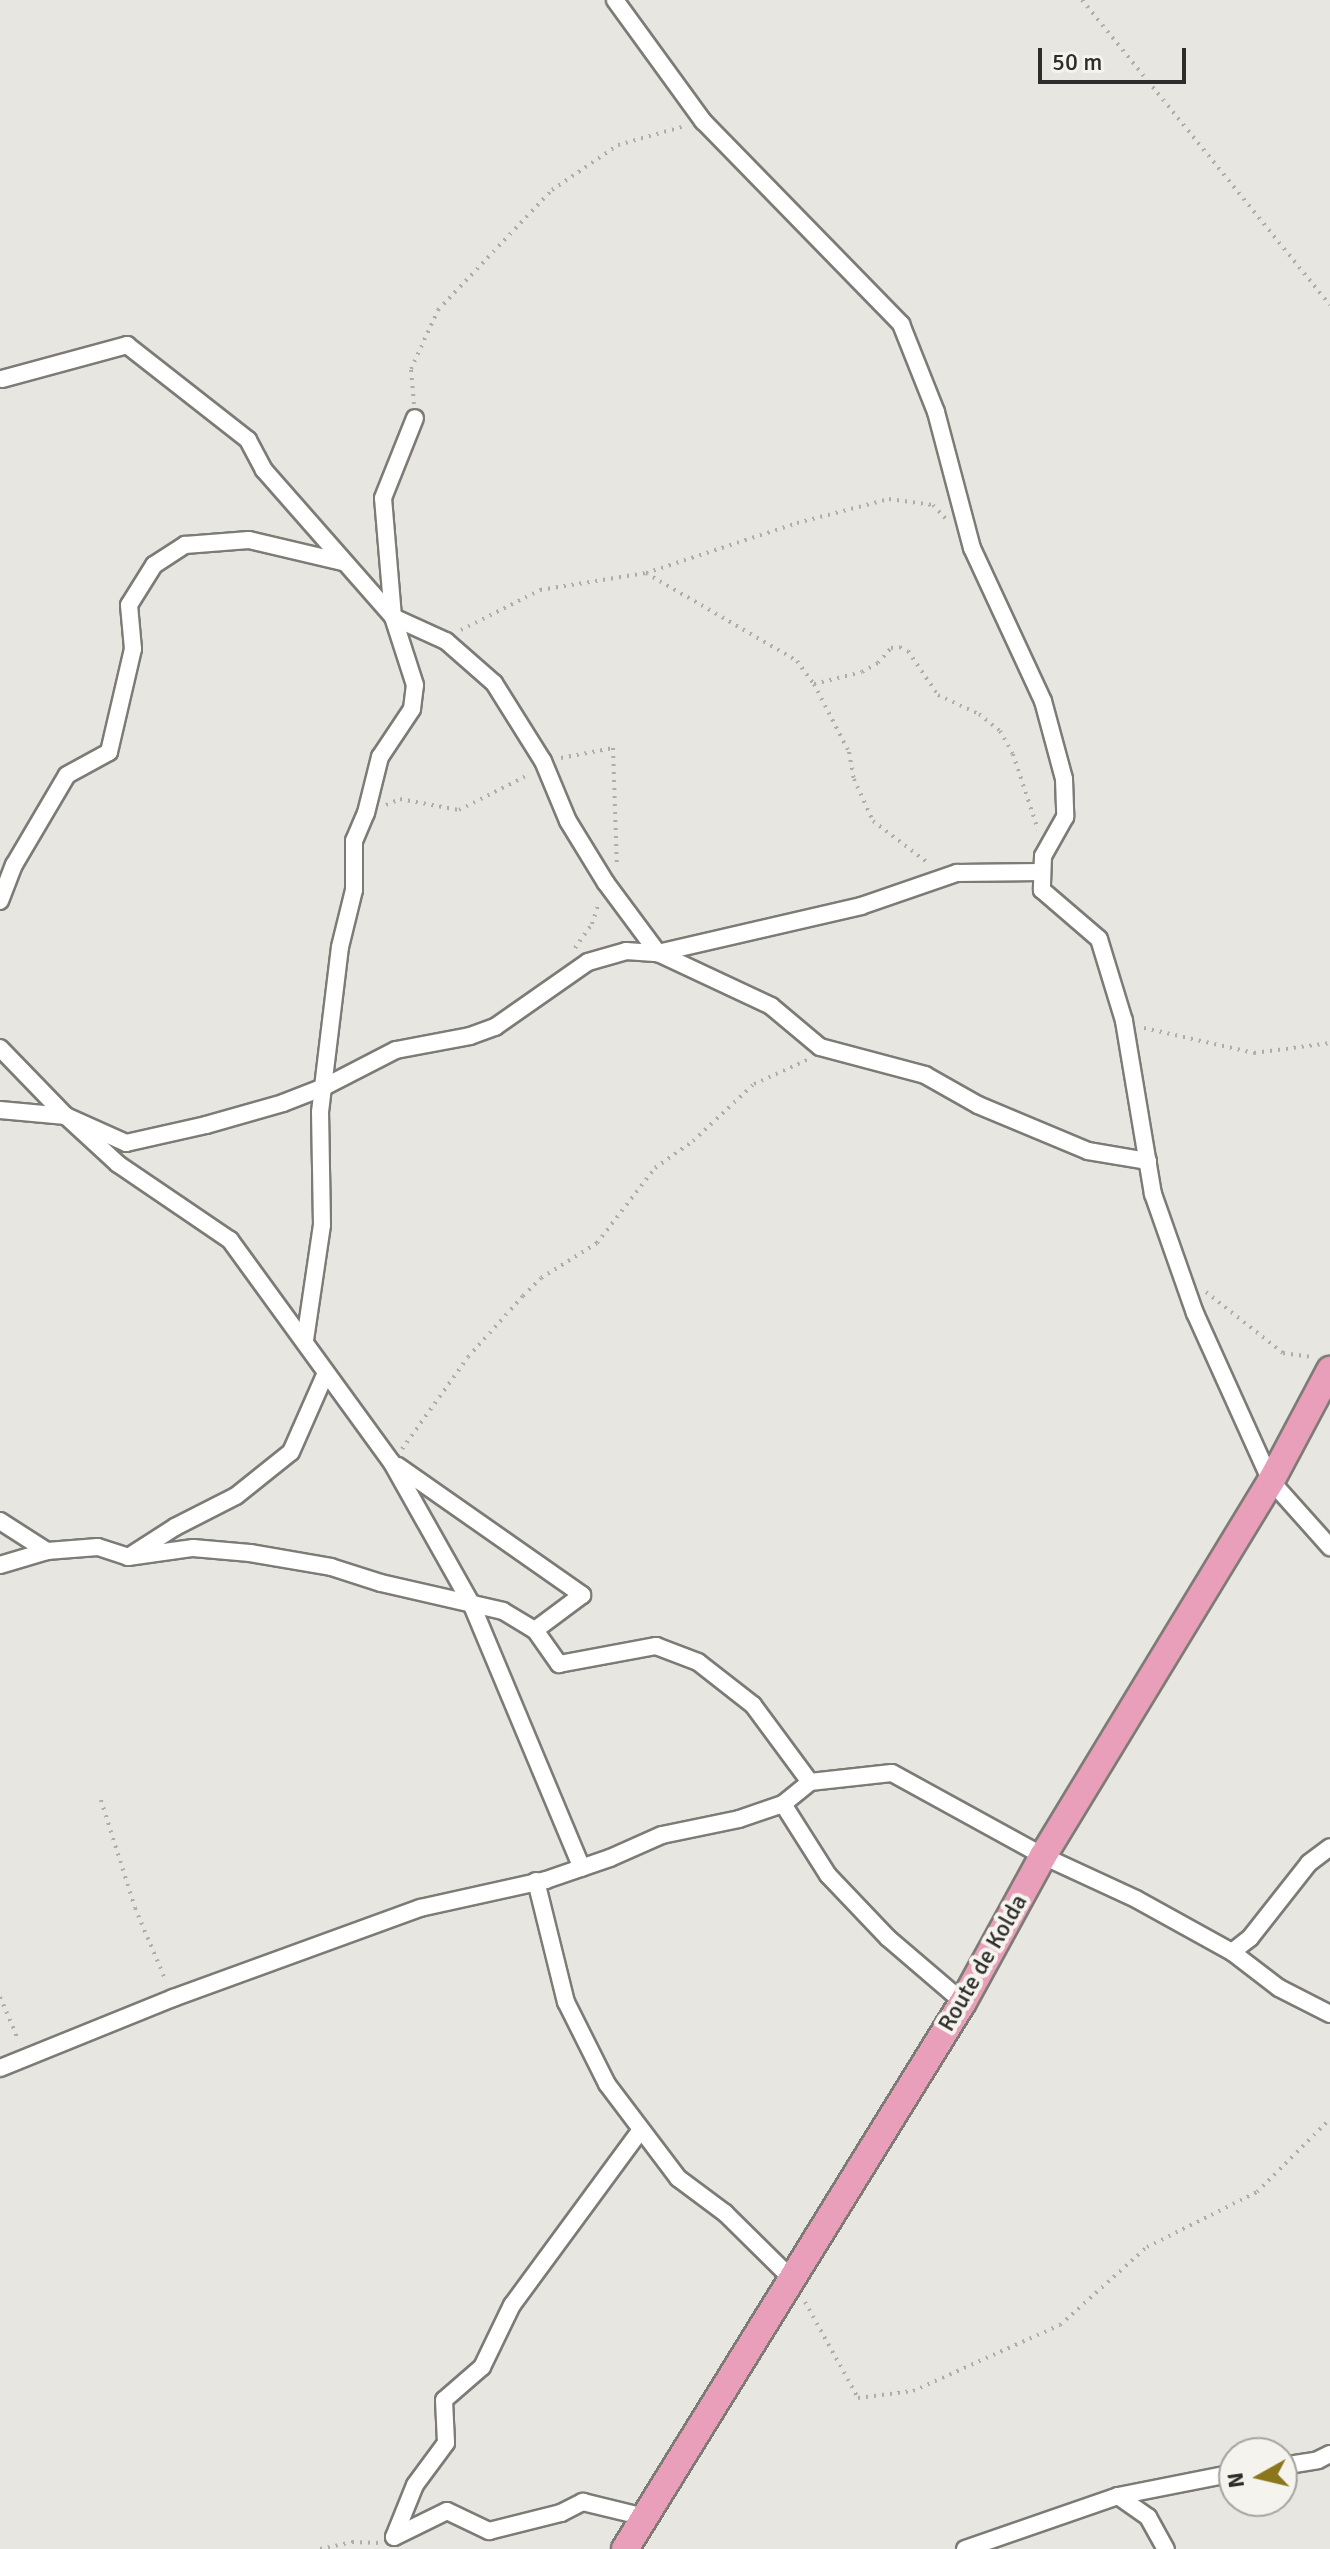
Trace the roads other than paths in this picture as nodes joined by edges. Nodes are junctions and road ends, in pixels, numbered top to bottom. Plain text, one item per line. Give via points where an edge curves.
1 (615, 0) edge
2 (2, 379) dead end
3 (415, 418) road end
4 (342, 562) junction
5 (393, 617) junction
6 (1042, 864) junction
7 (0, 901) edge
8 (658, 953) junction
9 (0, 1048) edge
10 (324, 1087) junction
11 (0, 1110) edge
12 (66, 1116) junction
13 (1148, 1161) junction
14 (305, 1340) junction
15 (1322, 1364) edge
16 (325, 1375) junction
17 (392, 1463) junction
18 (1271, 1481) junction
19 (0, 1521) edge
20 (1330, 1547) edge
21 (47, 1551) junction
22 (128, 1557) junction
23 (0, 1565) edge
24 (471, 1603) junction
25 (535, 1630) junction
26 (810, 1782) junction
27 (783, 1804) junction
28 (1330, 1847) edge
29 (1043, 1856) junction
30 (582, 1868) junction
31 (536, 1881) junction
32 (1232, 1952) junction
33 (963, 2002) junction
34 (1330, 2014) edge
35 (7, 2066) edge
36 (0, 2076) edge
37 (640, 2131) junction
38 (793, 2280) junction
39 (1330, 2454) edge
40 (1298, 2463) edge
41 (1218, 2476) edge
42 (1118, 2496) junction
43 (645, 2517) junction
44 (625, 2549) edge
45 (965, 2549) edge
46 (1166, 2549) edge

1 - 6 street via 703,121 901,324 936,412 972,548 1043,701 1064,779 1065,817
2 - 4 street via 127,345 248,440 264,470
3 - 5 street via 383,498
4 - 5 street
4 - 7 street via 249,540 185,545 154,565 129,605 133,649 109,752 67,775 14,865
5 - 8 street via 446,641 494,683 543,761 568,821
5 - 10 street via 415,685 412,709 380,757 354,841 354,890 340,947
6 - 8 street via 957,873 861,906
6 - 13 street via 1042,890 1099,939 1124,1021
8 - 10 street via 626,951 588,962 495,1027 396,1050
8 - 13 street via 771,1006 820,1047 925,1075 978,1105 1088,1151
9 - 12 street
10 - 12 street via 206,1125 126,1143
10 - 14 street via 322,1225
11 - 12 street
12 - 14 street via 118,1164 230,1240
13 - 18 street via 1153,1194 1195,1313
14 - 16 street
15 - 18 main road, Route de Kolda
16 - 17 street
16 - 22 street via 291,1452 236,1496
17 - 24 street
17 - 25 street via 582,1595
18 - 20 street
18 - 29 main road, Route de Kolda
19 - 21 street
21 - 22 street via 98,1547
21 - 23 street
22 - 24 street via 193,1548 250,1553 331,1567
24 - 25 street via 503,1611
24 - 30 street
25 - 26 street via 559,1664 656,1646 698,1662 753,1705
26 - 27 street
26 - 29 street via 892,1773
27 - 30 street via 662,1835
27 - 33 street via 828,1875 888,1938
28 - 32 street via 1309,1863 1250,1938
29 - 32 street
29 - 33 main road, Route de Kolda
30 - 31 street
31 - 35 street via 420,1908 173,1998
31 - 37 street via 566,2002 607,2084
32 - 34 street via 1279,1988
33 - 38 main road, Route de Kolda
35 - 36 street
37 - 38 street via 678,2178 725,2213
37 - 43 street via 512,2305 482,2367 444,2400 446,2443 415,2485 394,2537 447,2511 489,2531 561,2513 583,2502
38 - 43 main road, Route de Kolda
39 - 40 street
41 - 42 street
42 - 45 street
42 - 46 street via 1148,2517
43 - 44 main road, Route de Kolda

